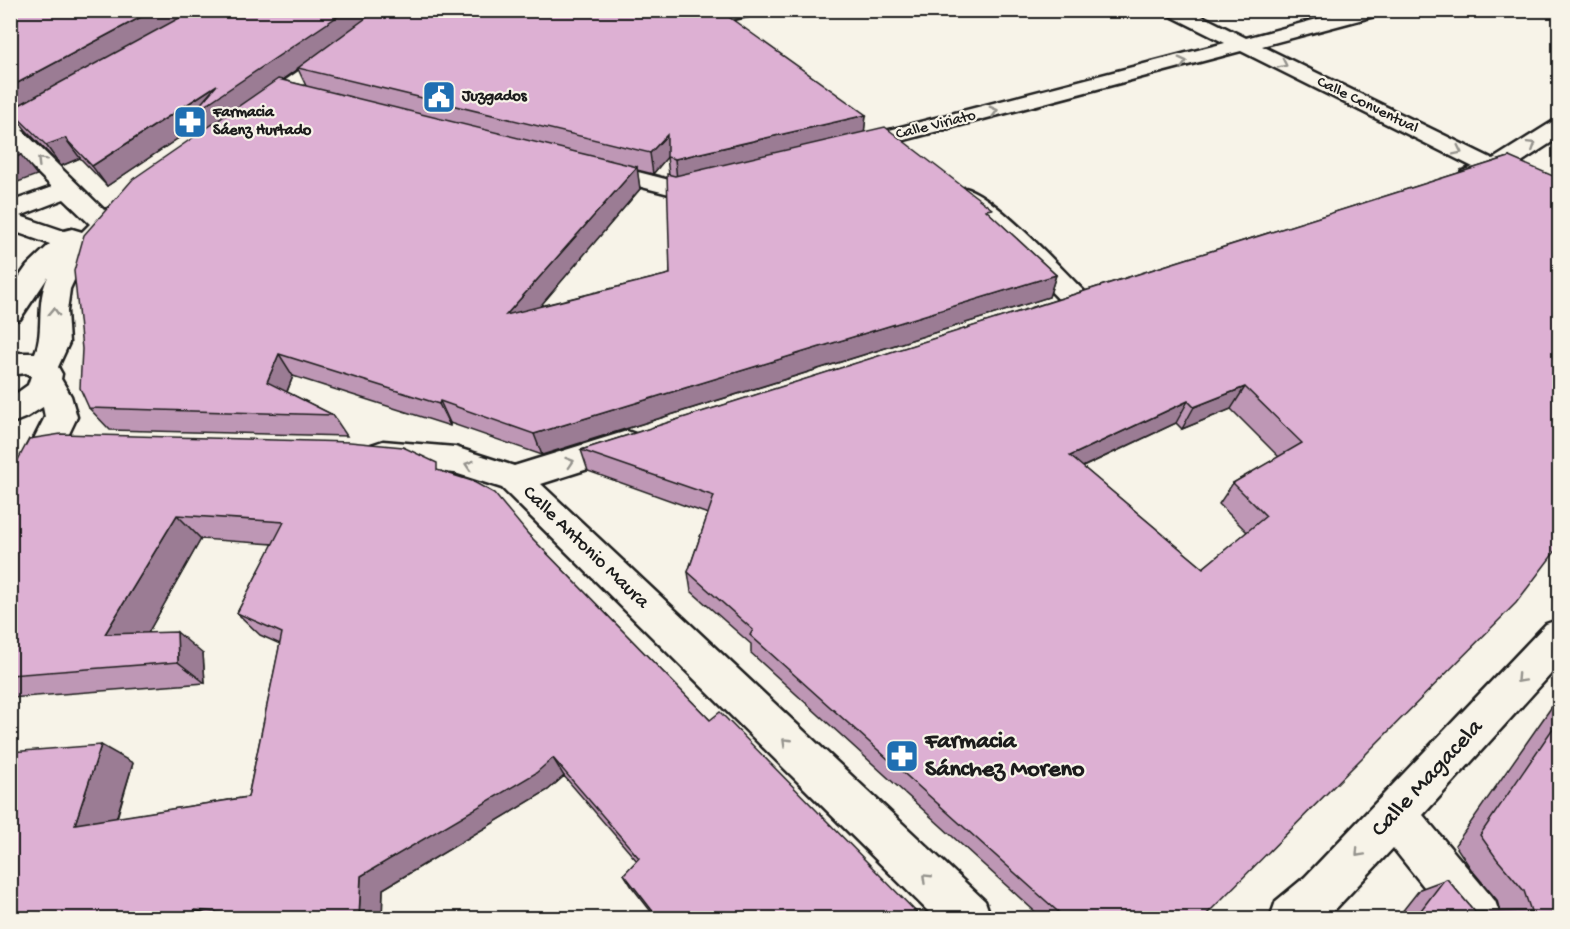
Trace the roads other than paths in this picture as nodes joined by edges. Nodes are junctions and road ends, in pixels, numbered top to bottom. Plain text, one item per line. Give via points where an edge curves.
1 (399, 10) edge
2 (748, 10) edge
3 (1174, 10) edge
4 (1375, 10) edge
5 (715, 13) edge
6 (749, 36) edge
7 (1246, 46) junction
8 (285, 91) junction
9 (73, 93) edge
10 (308, 96) edge
11 (866, 117) edge
12 (241, 122) edge
13 (1560, 127) edge
14 (10, 129) edge
15 (904, 144) junction
16 (838, 150) edge
17 (573, 163) edge
18 (1493, 169) junction
19 (734, 175) edge
20 (947, 180) edge
21 (1448, 183) edge
22 (68, 189) junction
23 (1560, 201) edge
24 (10, 211) edge
25 (97, 218) junction
26 (10, 220) edge
27 (63, 245) junction
28 (10, 273) edge
29 (1077, 301) edge
30 (10, 312) edge
31 (10, 364) edge
32 (45, 374) junction
33 (10, 412) edge
34 (649, 436) edge
35 (354, 452) edge
36 (514, 479) junction
37 (10, 522) edge
38 (1560, 636) edge
39 (1395, 815) junction
40 (968, 918) edge
41 (1293, 918) edge
42 (1478, 918) edge

1 - 8 street
2 - 5 street
3 - 7 street, Calle Conventual
4 - 7 street, Calle Viriato
5 - 6 street
15 -> 7 street, Calle Viriato
7 -> 18 street, Calle Conventual
8 - 10 street
8 - 12 street
9 - 14 street
11 - 15 street
18 -> 13 street
22 -> 14 street
15 - 16 street, Calle Viriato
17 - 19 street via 677,189
18 - 21 street
18 - 23 street, Calle Conventual
20 - 29 street via 1001,224
22 - 24 street
22 - 25 street
25 - 27 street
32 -> 25 street via 54,343 56,289 69,261 134,197
26 - 27 street
27 - 28 street
27 - 30 street via 37,272
31 - 32 street via 36,364
32 - 33 street via 34,399
32 - 37 street via 56,396 65,444
36 -> 34 street
36 -> 35 street, Calle Antonio Maura via 455,460
40 -> 36 street, Calle Antonio Maura
38 -> 39 street, Calle Magacela
39 -> 41 street, Calle Magacela
39 - 42 street

